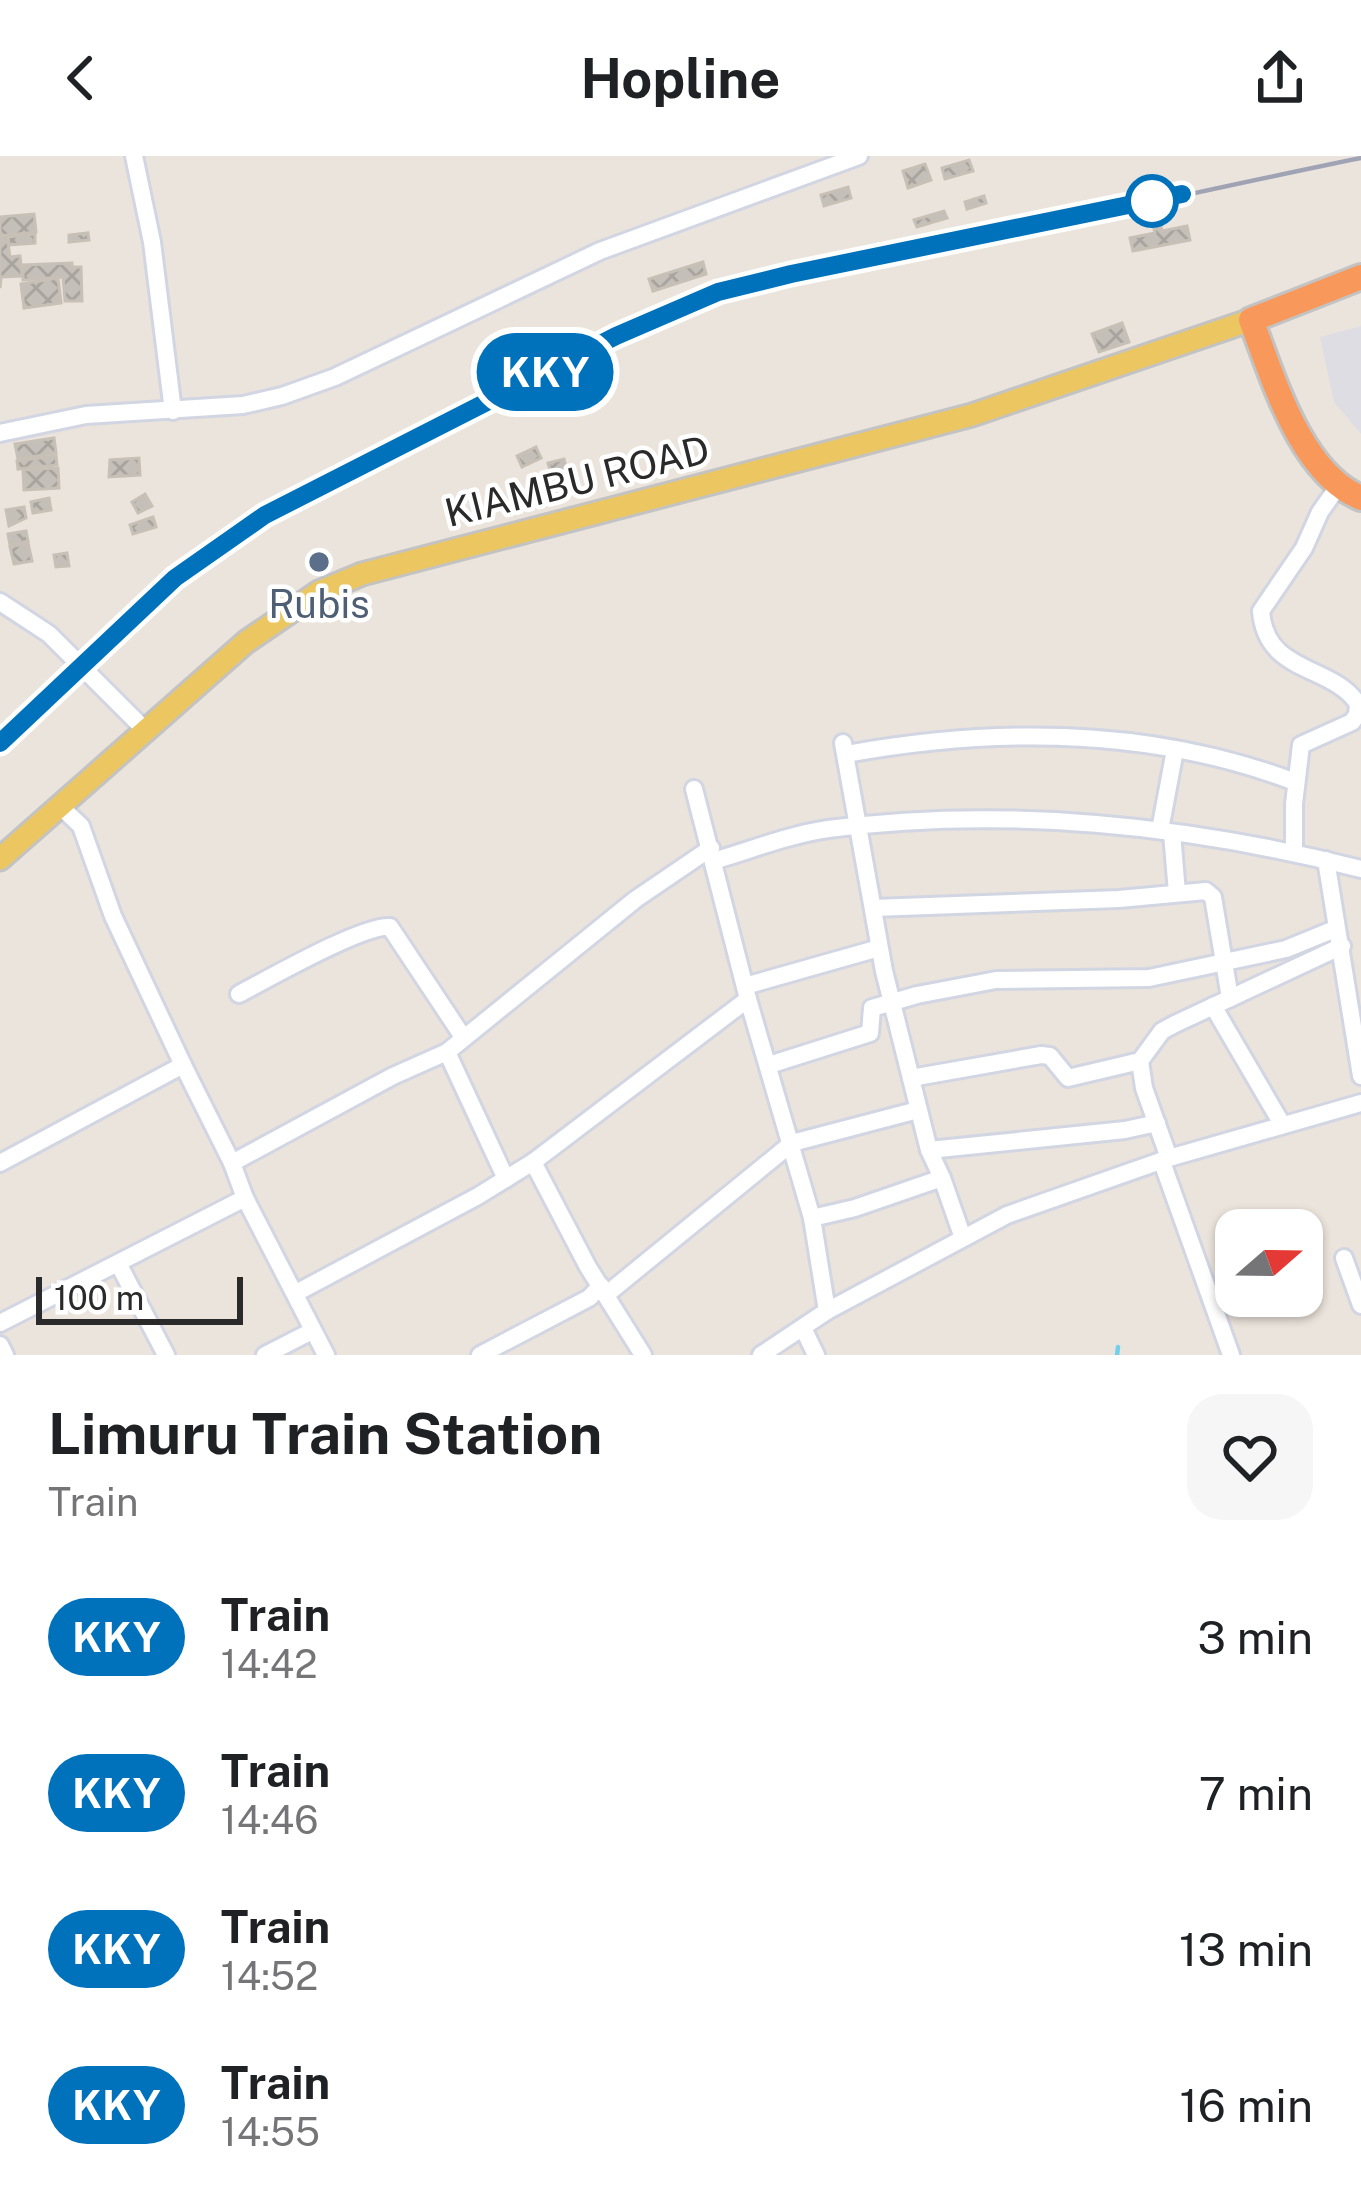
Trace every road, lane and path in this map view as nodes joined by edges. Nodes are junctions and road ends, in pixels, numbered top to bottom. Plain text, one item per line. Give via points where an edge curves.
1 (134, 156) edge
2 (859, 156) edge
3 (1361, 277) edge
4 (1252, 320) junction
5 (172, 411) junction
6 (0, 434) edge
7 (1349, 493) edge
8 (0, 602) edge
9 (1358, 696) edge
10 (145, 730) junction
11 (1174, 750) junction
12 (1295, 782) junction
13 (694, 789) dead end
14 (61, 807) junction
15 (858, 827) junction
16 (1166, 831) junction
17 (1294, 853) junction
18 (712, 855) junction
19 (0, 859) edge
20 (1326, 860) junction
21 (1361, 869) edge
22 (1177, 893) junction
23 (873, 908) junction
24 (1338, 938) junction
25 (879, 948) junction
26 (1221, 964) junction
27 (747, 992) junction
28 (238, 994) dead end
29 (1222, 1002) junction
30 (892, 1003) junction
31 (463, 1036) junction
32 (446, 1052) junction
33 (1140, 1061) junction
34 (183, 1065) junction
35 (769, 1065) junction
36 (1361, 1076) edge
37 (911, 1078) junction
38 (1361, 1102) edge
39 (919, 1110) junction
40 (1157, 1123) junction
41 (1282, 1124) junction
42 (792, 1143) junction
43 (929, 1150) junction
44 (1165, 1160) junction
45 (232, 1162) junction
46 (533, 1162) junction
47 (0, 1163) edge
48 (942, 1178) junction
49 (506, 1179) junction
50 (245, 1198) junction
51 (812, 1218) junction
52 (963, 1238) junction
53 (1344, 1258) dead end
54 (119, 1265) junction
55 (604, 1290) junction
56 (296, 1293) junction
57 (1361, 1304) edge
58 (827, 1311) junction
59 (0, 1323) edge
60 (803, 1328) junction
61 (312, 1331) junction
62 (0, 1345) edge
63 (5, 1355) edge
64 (166, 1355) edge
65 (265, 1355) edge
66 (326, 1355) edge
67 (480, 1355) edge
68 (644, 1355) edge
69 (761, 1355) edge
70 (816, 1355) edge
71 (1231, 1355) edge

1 - 5 street
2 - 5 street via 600,251 335,377 243,405
3 - 4 highway
4 - 7 highway via 1296,427
4 - 10 main road, KIAMBU ROAD via 972,415 332,585 257,634
5 - 6 street via 86,416
7 - 9 street via 1320,512 1261,611 1278,650
8 - 10 street via 63,647
9 - 12 street via 1352,722 1301,745
10 - 14 main road, KIAMBU ROAD
11 - 12 street
11 - 15 street via 986,735 844,749
11 - 16 street
12 - 17 street
13 - 18 street
14 - 19 main road, KIAMBU ROAD
14 - 34 street via 81,826
15 - 16 street via 1015,819
15 - 18 street
15 - 23 street
16 - 17 street
16 - 22 street
17 - 20 street
18 - 27 street
18 - 31 street via 636,899
20 - 21 street
20 - 24 street
22 - 23 street
22 - 26 street via 1213,897
23 - 25 street
24 - 26 street
24 - 29 street
24 - 36 street
25 - 27 street
25 - 30 street
26 - 29 street
26 - 30 street via 1122,980 996,980
27 - 35 street
27 - 46 street
28 - 31 street via 381,926 397,934
29 - 33 street via 1162,1031
29 - 41 street
30 - 35 street via 872,1008 869,1033
30 - 37 street
31 - 32 street
32 - 45 street
32 - 49 street
33 - 37 street via 1068,1078 1041,1055
33 - 40 street
34 - 45 street
34 - 47 street
35 - 42 street
37 - 39 street
38 - 41 street
39 - 42 street
39 - 43 street
40 - 43 street
40 - 44 street
41 - 44 street
42 - 51 street
42 - 55 street
43 - 48 street
44 - 52 street via 1033,1204
44 - 71 street
45 - 50 street
46 - 49 street
46 - 55 street
48 - 51 street
48 - 52 street
49 - 56 street
50 - 54 street
50 - 56 street
51 - 58 street
52 - 58 street
53 - 57 street
54 - 59 street
54 - 64 street
55 - 67 street
55 - 68 street
56 - 61 street
58 - 60 street
60 - 69 street
60 - 70 street
61 - 65 street
61 - 66 street
62 - 63 street

